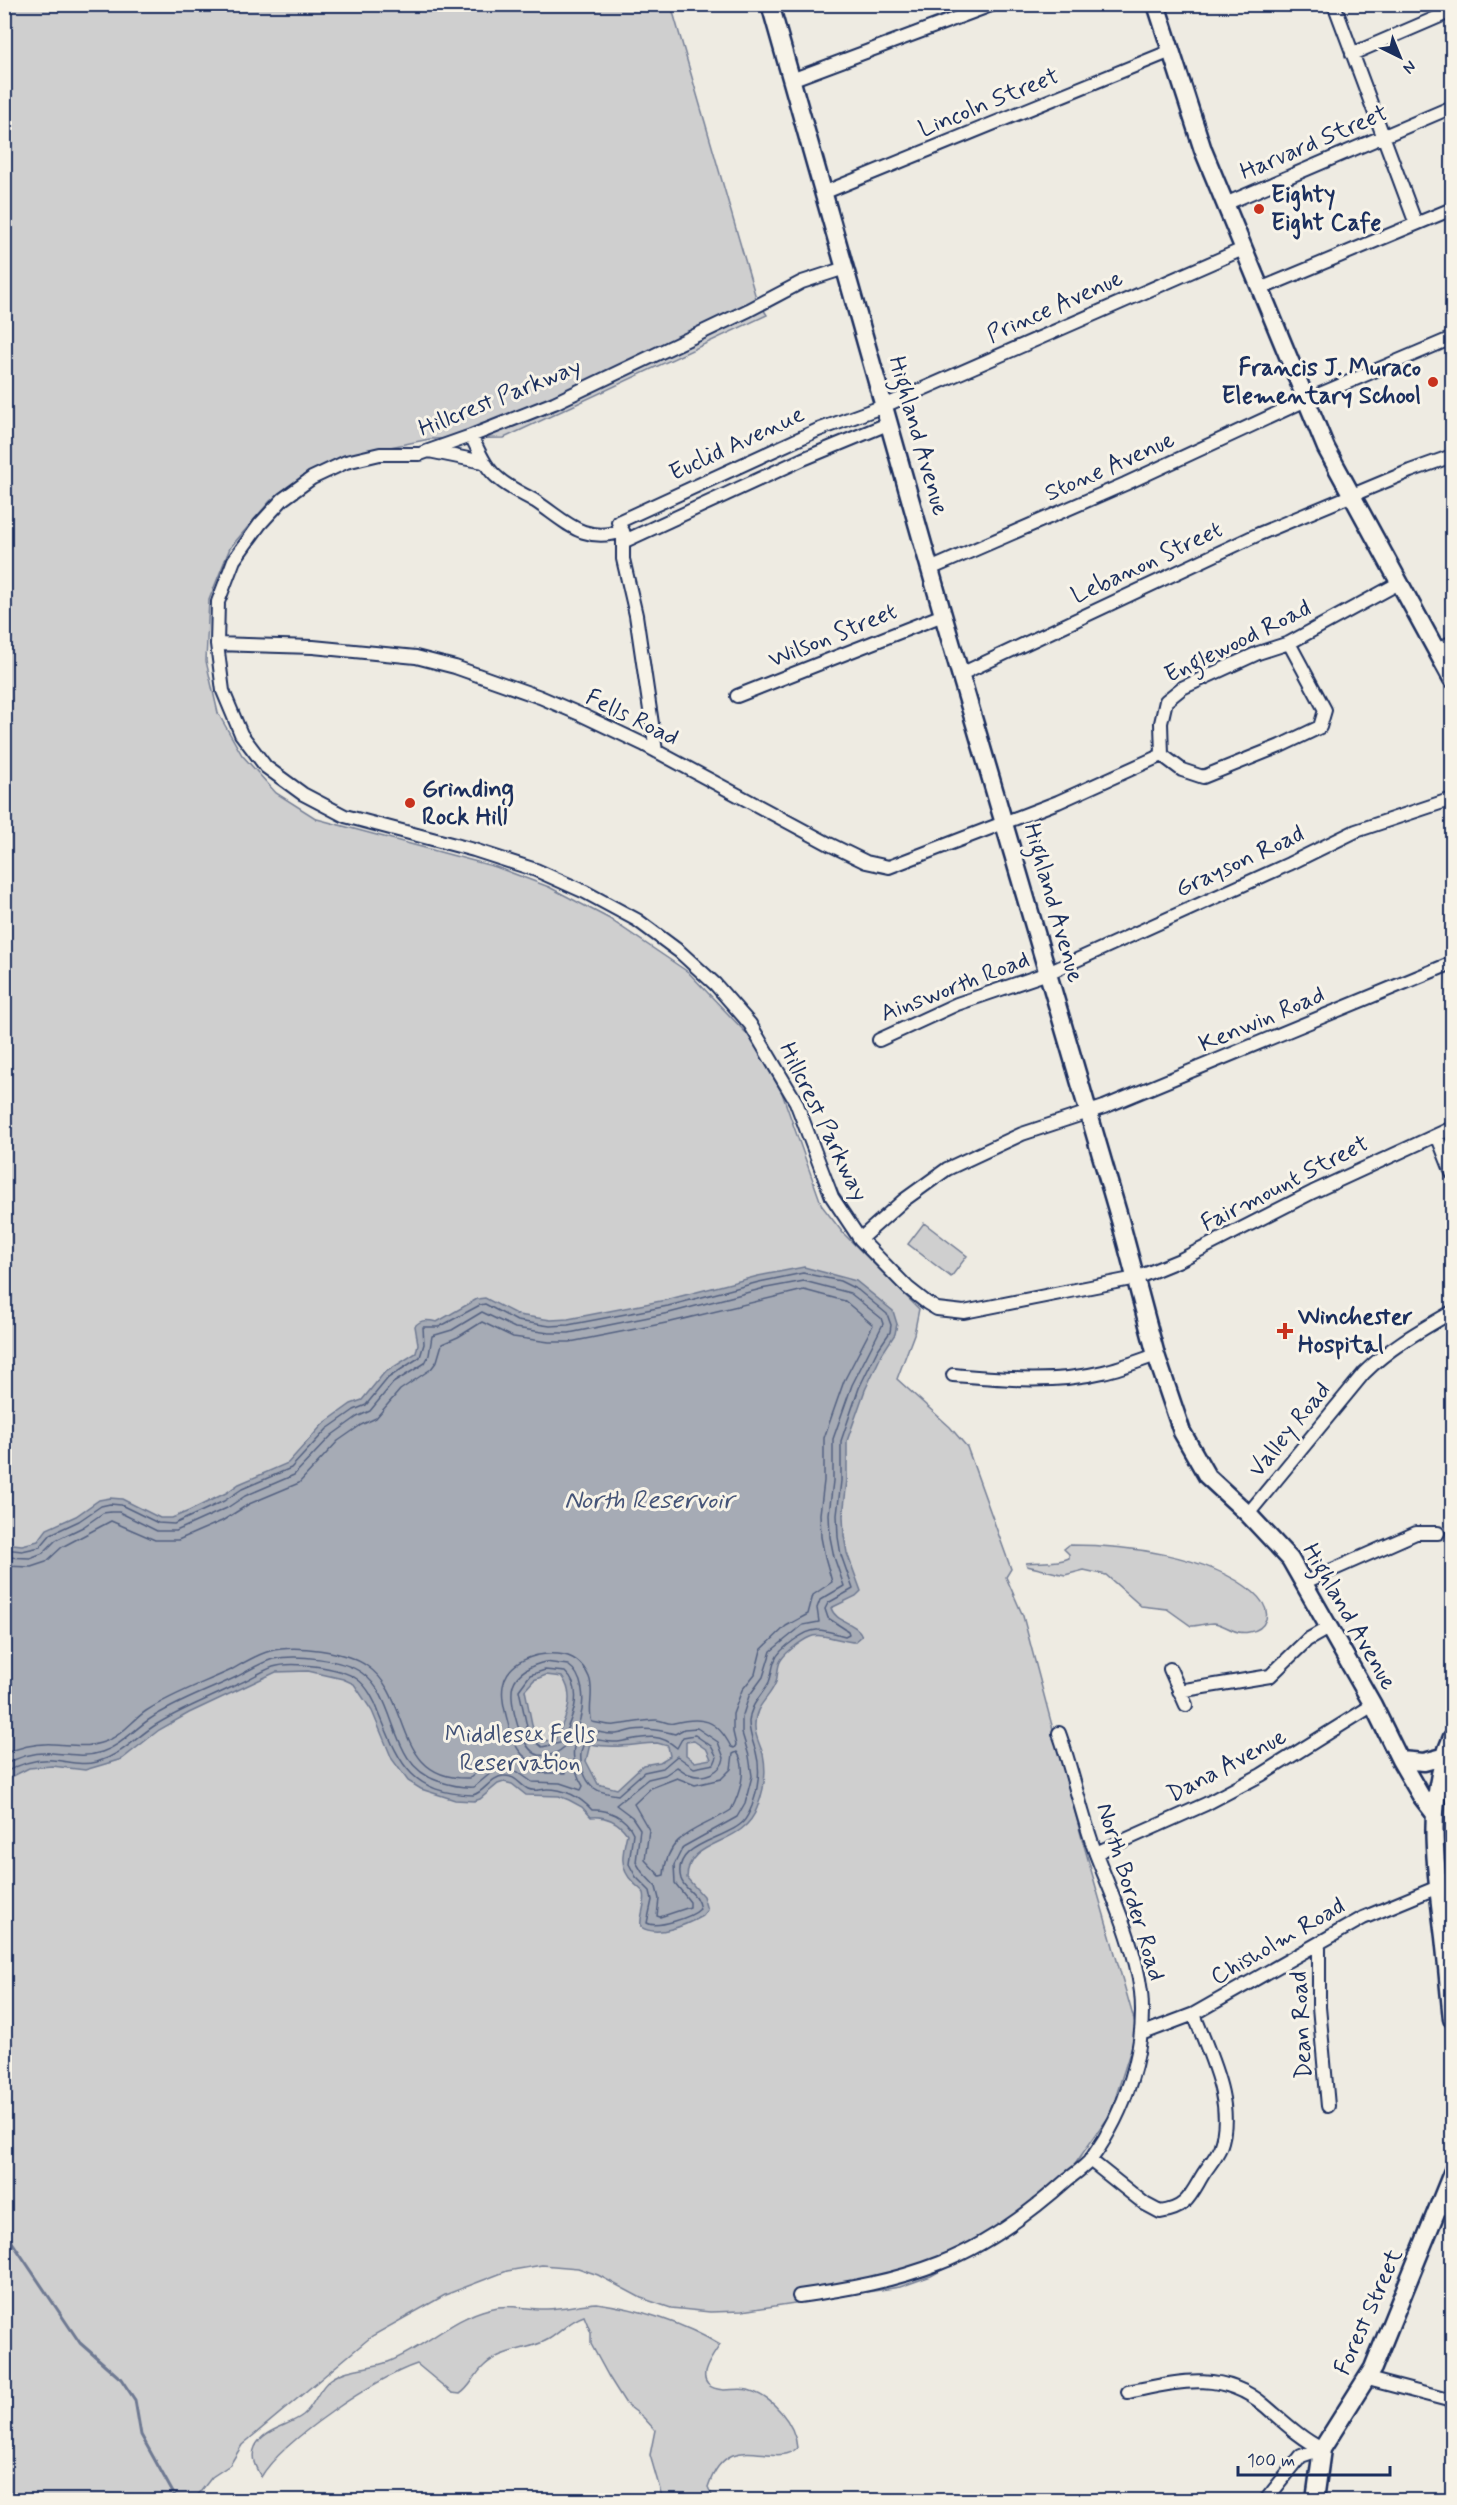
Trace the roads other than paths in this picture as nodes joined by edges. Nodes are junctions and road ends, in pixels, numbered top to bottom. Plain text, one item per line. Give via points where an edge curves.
1 (770, 4) edge
2 (994, 4) edge
3 (1156, 4) edge
4 (1334, 4) edge
5 (1452, 11) edge
6 (1171, 51) junction
7 (1352, 54) junction
8 (791, 80) junction
9 (1452, 107) edge
10 (1384, 135) junction
11 (823, 193) junction
12 (1225, 204) junction
13 (1452, 209) edge
14 (1416, 225) junction
15 (1243, 249) junction
16 (845, 268) junction
17 (1260, 289) junction
18 (1452, 338) edge
19 (1306, 400) junction
20 (884, 406) junction
21 (890, 423) junction
22 (471, 436) junction
23 (429, 451) junction
24 (1452, 456) edge
25 (483, 462) junction
26 (1353, 495) junction
27 (622, 531) junction
28 (930, 569) junction
29 (1401, 582) junction
30 (944, 615) junction
31 (1452, 642) edge
32 (1289, 643) junction
33 (217, 644) junction
34 (1436, 651) junction
35 (961, 674) junction
36 (1452, 678) edge
37 (737, 696) dead end
38 (656, 751) junction
39 (1162, 755) junction
40 (1452, 798) edge
41 (1005, 822) junction
42 (1452, 963) edge
43 (1047, 973) junction
44 (879, 1040) dead end
45 (1088, 1113) junction
46 (1452, 1128) edge
47 (1437, 1135) junction
48 (1452, 1173) edge
49 (860, 1239) junction
50 (1136, 1278) junction
51 (937, 1308) joint
52 (1452, 1312) edge
53 (1156, 1355) junction
54 (953, 1375) dead end
55 (1248, 1514) junction
56 (1438, 1533) dead end
57 (1305, 1582) junction
58 (1330, 1627) junction
59 (1170, 1669) dead end
60 (1179, 1690) junction
61 (1186, 1705) dead end
62 (1373, 1705) junction
63 (1059, 1733) dead end
64 (1452, 1737) edge
65 (1448, 1757) edge
66 (1400, 1760) junction
67 (1434, 1813) junction
68 (1096, 1853) junction
69 (1437, 1887) junction
70 (1319, 1942) junction
71 (1194, 2014) junction
72 (1452, 2019) edge
73 (1140, 2034) junction
74 (1328, 2106) dead end
75 (1090, 2160) junction
76 (1452, 2173) edge
77 (1446, 2208) edge
78 (799, 2296) dead end
79 (1368, 2379) junction
80 (1128, 2392) dead end
81 (1452, 2401) edge
82 (1322, 2449) junction
83 (1266, 2500) edge
84 (1315, 2500) edge

1 - 8 main road, Highland Avenue
2 - 8 street
3 - 6 main road
4 - 7 street
5 - 7 street
6 - 11 street, Lincoln Street
6 - 12 main road
7 - 10 street
8 - 11 main road, Highland Avenue
9 - 10 street, Harvard Street
10 - 12 street, Harvard Street
10 - 14 street
11 - 16 main road, Highland Avenue
12 - 15 main road
13 - 14 street
14 - 17 street
15 - 17 main road
15 - 20 street, Prince Avenue
16 - 20 main road, Highland Avenue
16 - 22 street, Hillcrest Parkway via 802,282 555,403
17 - 19 main road
18 - 19 street, Stone Avenue
19 - 26 main road
19 - 28 street, Stone Avenue
20 - 21 main road, Highland Avenue
20 - 27 street, Euclid Avenue via 818,430 618,522
21 - 27 street, Euclid Avenue via 627,540
21 - 28 main road, Highland Avenue
22 - 23 street, Hillcrest Parkway
22 - 25 street, Euclid Avenue
23 - 25 street
23 - 33 street, Hillcrest Parkway via 380,454 346,462 312,478 283,499 234,560 218,602
24 - 26 street, Lebanon Street
25 - 27 street, Euclid Avenue via 498,479 584,534 606,536
26 - 29 main road
26 - 35 street, Lebanon Street via 1260,534
27 - 38 street via 623,559 636,615
28 - 30 main road, Highland Avenue
29 - 32 street, Englewood Road
29 - 34 main road
30 - 35 main road, Highland Avenue
30 - 37 street, Wilson Street
31 - 34 street
32 - 39 street, Englewood Road via 1182,688 1167,701 1161,723
32 - 39 street via 1325,710 1320,727 1203,777 1182,770
33 - 38 street, Fells Road via 313,647 416,657 540,697
33 - 49 street, Hillcrest Parkway via 223,690 241,734 266,767 303,794 345,816 474,850 536,870 585,892 637,920 715,984 750,1024 790,1092 832,1197
34 - 36 main road
35 - 41 main road, Highland Avenue
38 - 41 street, Fells Road via 828,844 866,862 889,867
39 - 41 street
40 - 43 street, Grayson Road via 1356,831
41 - 43 main road, Highland Avenue
42 - 45 street, Kenwin Road
43 - 44 street, Ainsworth Road via 957,1005
43 - 45 main road, Highland Avenue
45 - 49 street, Kenwin Road via 1022,1134 947,1169
45 - 50 main road, Highland Avenue
46 - 47 street, Fairmount Street
47 - 48 street
47 - 50 street, Fairmount Street
49 - 51 street, Hillcrest Parkway via 908,1288
50 - 51 street, Fairmount Street via 964,1312
50 - 53 main road, Highland Avenue
52 - 55 street, Valley Road via 1378,1358
53 - 54 street via 1102,1372 1054,1378 1008,1380
53 - 55 main road, Highland Avenue via 1192,1453 1207,1476
55 - 57 main road, Highland Avenue via 1290,1559
56 - 57 street via 1416,1533
57 - 58 main road, Highland Avenue
58 - 60 street via 1301,1645 1270,1676
58 - 62 main road, Highland Avenue
59 - 60 street
60 - 61 street
62 - 66 main road, Highland Avenue
62 - 68 street, Dana Avenue via 1262,1775
63 - 68 street, North Border Road
64 - 65 main road
65 - 66 main road via 1424,1762
65 - 67 main road
66 - 67 main road, Highland Avenue
67 - 69 main road
68 - 73 street, North Border Road via 1118,1906 1141,1991
69 - 70 street, Chisholm Road via 1363,1918
69 - 72 main road
70 - 71 street, Chisholm Road
70 - 74 street, Dean Road via 1319,2007
71 - 73 street, Chisholm Road
71 - 75 street via 1222,2092 1224,2129 1214,2161 1194,2190 1180,2208 1160,2212 1144,2204
73 - 75 street, North Border Road via 1123,2102
75 - 78 street, North Border Road via 1001,2232 942,2263 889,2281
76 - 77 main road, Forest Street
77 - 79 main road, Forest Street
79 - 81 street
79 - 82 main road, Forest Street
80 - 82 street via 1196,2380 1221,2382 1255,2398
82 - 83 street via 1301,2457
82 - 84 main road, Forest Street

